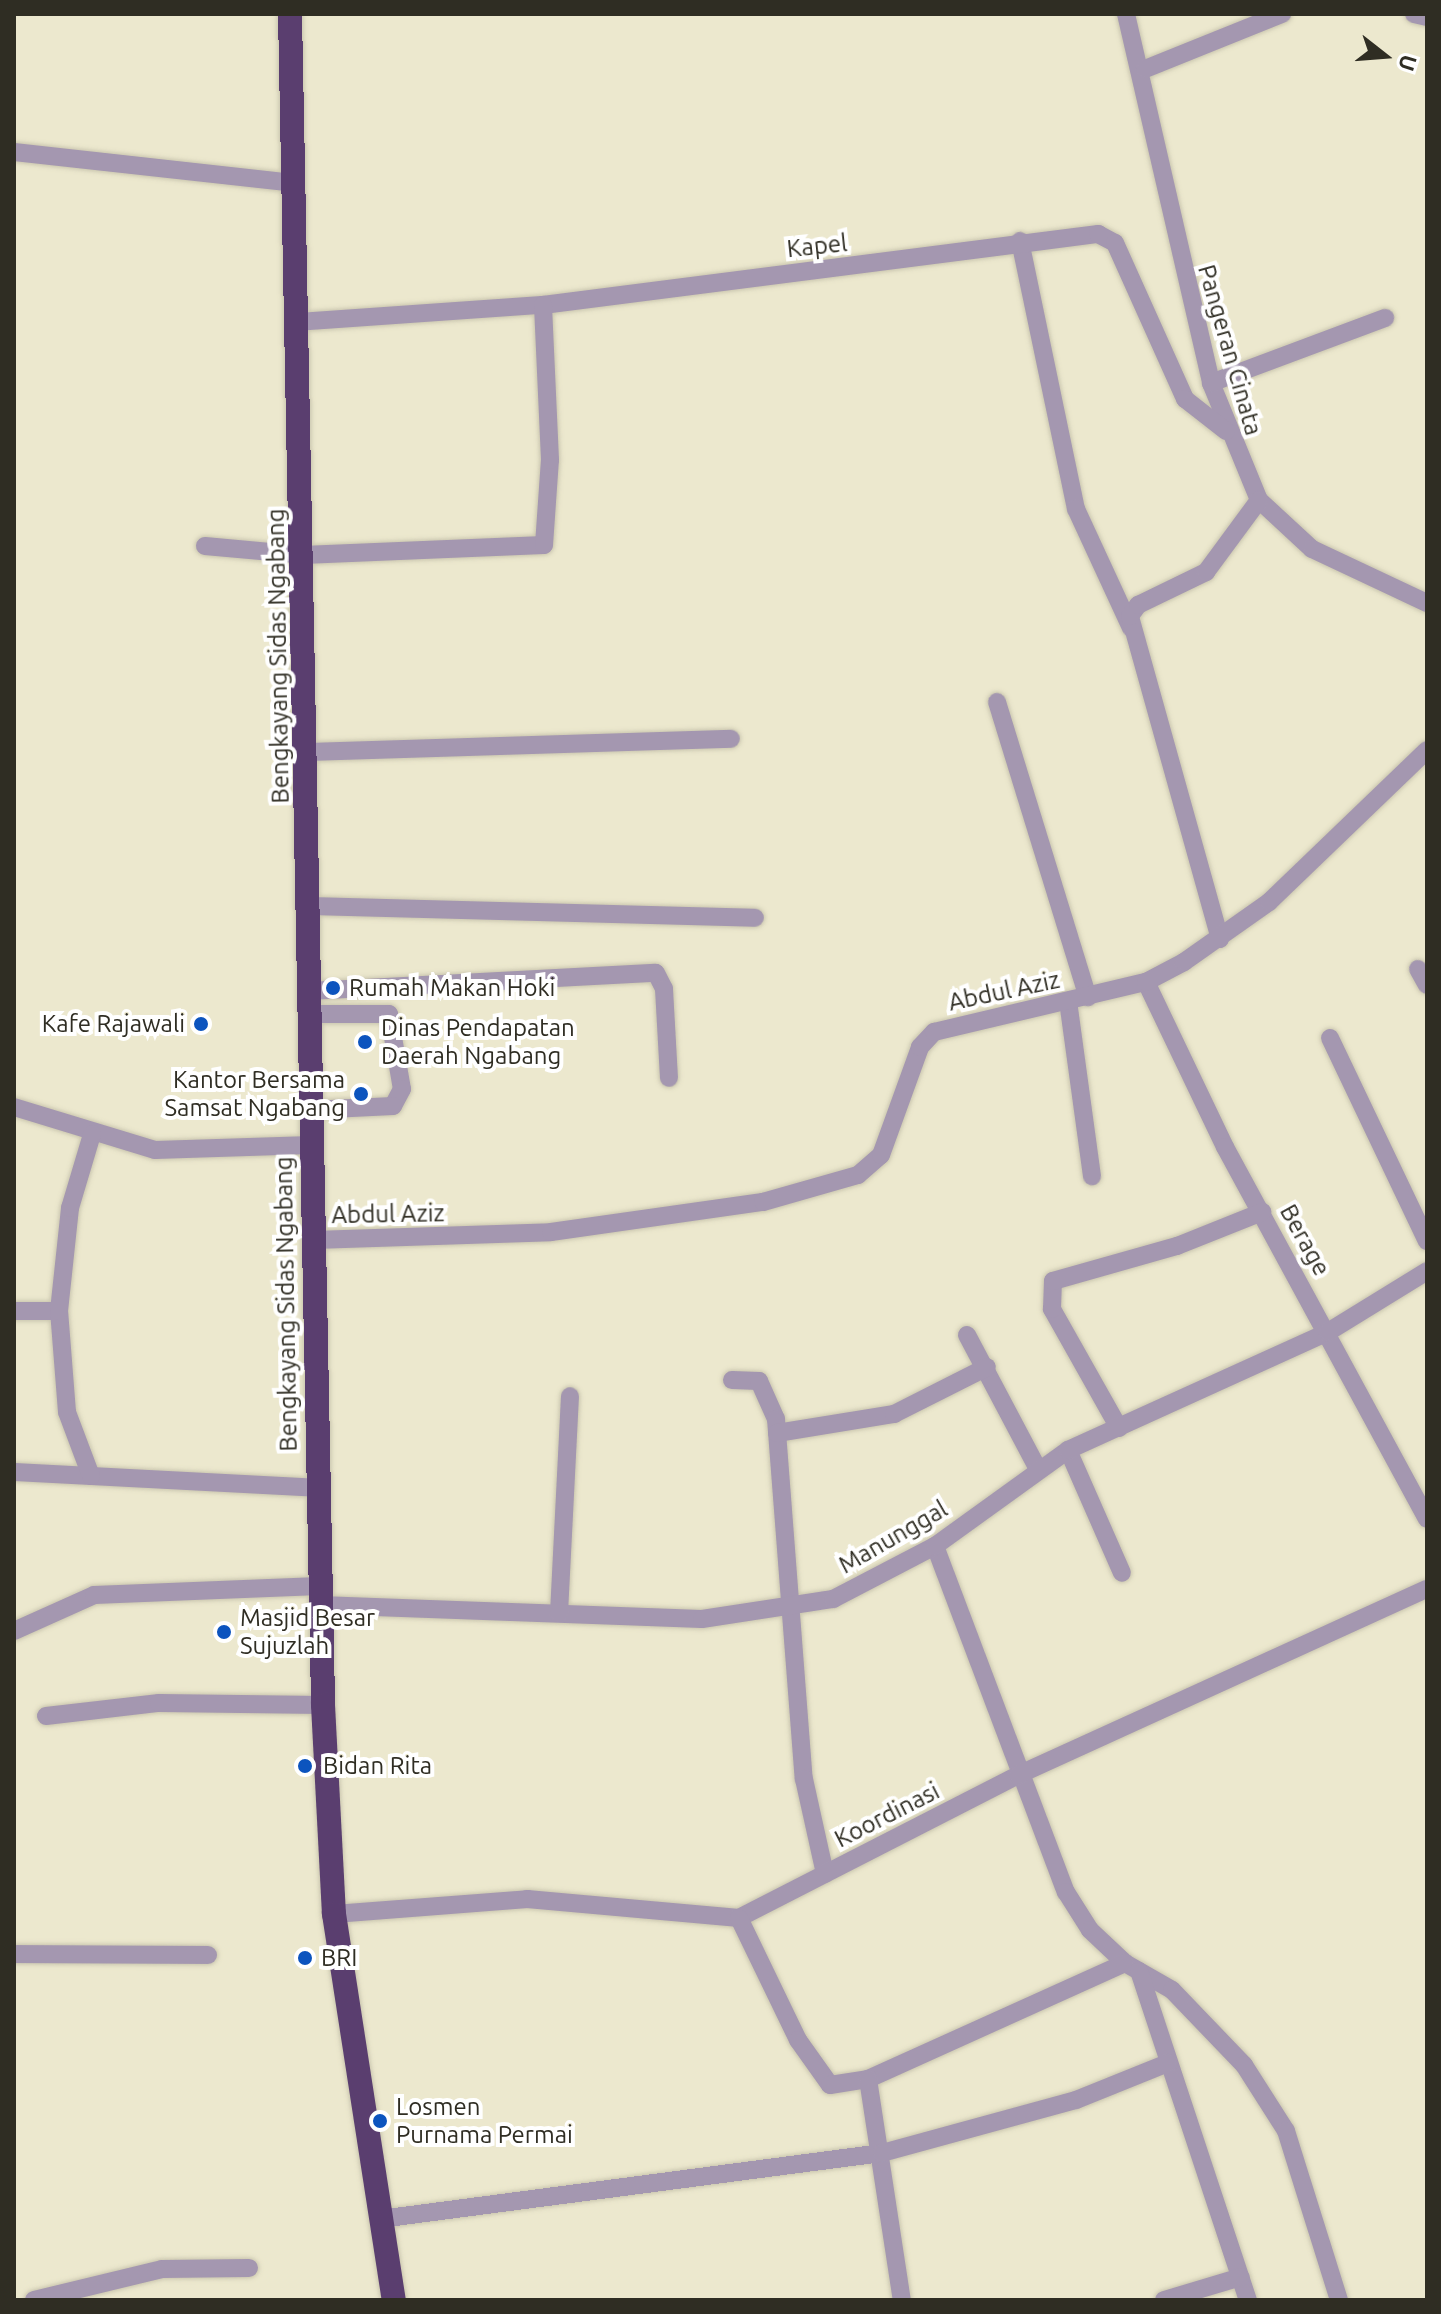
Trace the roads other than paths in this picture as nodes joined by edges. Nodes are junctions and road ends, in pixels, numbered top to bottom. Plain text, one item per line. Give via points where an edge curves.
1 (290, 14) edge
2 (1126, 14) edge
3 (1282, 14) edge
4 (1414, 14) edge
5 (1427, 17) edge
6 (1145, 69) junction
7 (14, 152) edge
8 (293, 183) junction
9 (1020, 241) junction
10 (543, 305) junction
11 (1385, 318) dead end
12 (297, 322) junction
13 (1211, 383) junction
14 (1226, 431) junction
15 (1259, 500) junction
16 (205, 546) dead end
17 (303, 555) junction
18 (1427, 603) edge
19 (1131, 628) junction
20 (997, 702) dead end
21 (731, 739) dead end
22 (1427, 750) edge
23 (309, 752) junction
24 (310, 906) junction
25 (755, 918) dead end
26 (1220, 939) junction
27 (1146, 982) junction
28 (1088, 997) junction
29 (1068, 1001) junction
30 (308, 1003) junction
31 (1330, 1038) dead end
32 (669, 1078) dead end
33 (14, 1107) edge
34 (310, 1110) junction
35 (92, 1134) junction
36 (311, 1145) junction
37 (1092, 1176) dead end
38 (1262, 1212) junction
39 (314, 1240) junction
40 (1427, 1241) edge
41 (1427, 1271) edge
42 (14, 1311) edge
43 (59, 1311) junction
44 (1328, 1332) junction
45 (967, 1335) dead end
46 (987, 1367) junction
47 (732, 1380) dead end
48 (570, 1396) dead end
49 (1119, 1428) junction
50 (777, 1433) junction
51 (1068, 1450) junction
52 (1037, 1467) junction
53 (14, 1472) edge
54 (91, 1476) junction
55 (317, 1488) junction
56 (1427, 1519) edge
57 (935, 1546) junction
58 (1122, 1573) dead end
59 (1427, 1589) edge
60 (320, 1596) junction
61 (793, 1609) junction
62 (559, 1613) junction
63 (14, 1631) edge
64 (323, 1705) junction
65 (46, 1716) dead end
66 (1018, 1775) junction
67 (825, 1874) junction
68 (334, 1914) junction
69 (739, 1918) junction
70 (14, 1954) edge
71 (208, 1955) dead end
72 (1132, 1967) junction
73 (1168, 2063) junction
74 (868, 2079) junction
75 (882, 2153) junction
76 (380, 2219) junction
77 (249, 2268) dead end
78 (1241, 2277) junction
79 (34, 2300) edge
80 (394, 2300) edge
81 (902, 2300) edge
82 (1164, 2300) edge
83 (1248, 2300) edge
84 (1339, 2300) edge

1 - 8 highway, Bengkayang Sidas Ngabang
2 - 6 street, Pangeran Cinata
3 - 6 street
4 - 5 street
6 - 13 street, Pangeran Cinata via 1165,193
7 - 8 street
8 - 12 highway, Bengkayang Sidas Ngabang
9 - 10 street, Kapel via 947,257
9 - 14 street, Kapel via 1109,236 1185,399
9 - 19 street via 1076,509
10 - 12 street, Kapel
10 - 17 street via 548,541
11 - 13 street
12 - 17 highway, Bengkayang Sidas Ngabang
13 - 14 street, Pangeran Cinata
14 - 15 street, Pangeran Cinata
15 - 18 street, Pangeran Cinata via 1312,549
15 - 19 street via 1206,572 1138,605
16 - 17 street
17 - 23 highway, Bengkayang Sidas Ngabang
19 - 26 street
20 - 28 street
21 - 23 street
22 - 26 street, Abdul Aziz
23 - 24 highway, Bengkayang Sidas Ngabang
24 - 25 street
24 - 30 highway, Bengkayang Sidas Ngabang
26 - 27 street, Abdul Aziz
27 - 28 street, Abdul Aziz
27 - 38 street, Berage
28 - 29 street, Abdul Aziz
29 - 37 street
29 - 39 street, Abdul Aziz via 934,1032 920,1047 888,1142 858,1175 763,1202 551,1232
30 - 32 street via 656,973 664,989
30 - 34 highway, Bengkayang Sidas Ngabang
30 - 34 street via 389,1014 402,1089 393,1106
31 - 40 street
33 - 35 street
34 - 36 highway, Bengkayang Sidas Ngabang
35 - 36 street via 166,1150
35 - 43 street via 70,1208
36 - 39 highway, Bengkayang Sidas Ngabang
38 - 44 street, Berage
38 - 49 street via 1177,1246 1053,1281 1052,1309
39 - 55 highway, Bengkayang Sidas Ngabang
41 - 44 street, Manunggal
42 - 43 street
43 - 54 street via 67,1412
44 - 49 street, Manunggal
44 - 56 street, Berage
45 - 46 street
46 - 50 street via 894,1414
46 - 52 street
47 - 50 street via 759,1381
48 - 62 street
49 - 51 street, Manunggal
50 - 61 street
51 - 52 street, Manunggal
51 - 58 street
52 - 57 street, Manunggal
53 - 54 street
54 - 55 street
55 - 60 highway, Bengkayang Sidas Ngabang
57 - 61 street, Manunggal via 833,1599
57 - 66 street
59 - 66 street, Koordinasi
60 - 62 street, Manunggal
60 - 63 street, Manunggal via 94,1595
60 - 64 highway, Bengkayang Sidas Ngabang
61 - 62 street, Manunggal via 702,1619
61 - 67 street via 810,1824
64 - 65 street via 159,1703
64 - 68 highway, Bengkayang Sidas Ngabang
66 - 67 street, Koordinasi
66 - 72 street via 1066,1892
67 - 69 street, Koordinasi
68 - 69 street via 527,1899
68 - 76 highway, Bengkayang Sidas Ngabang
69 - 74 street via 819,2076 830,2085
70 - 71 street
72 - 73 street
72 - 74 street
72 - 84 street via 1172,1990 1211,2028 1271,2106 1317,2213
73 - 75 street via 1076,2100
73 - 78 street
74 - 75 street
75 - 76 street
75 - 81 street
76 - 80 highway, Bengkayang Sidas Ngabang
77 - 79 street via 162,2269
78 - 82 street
78 - 83 street

